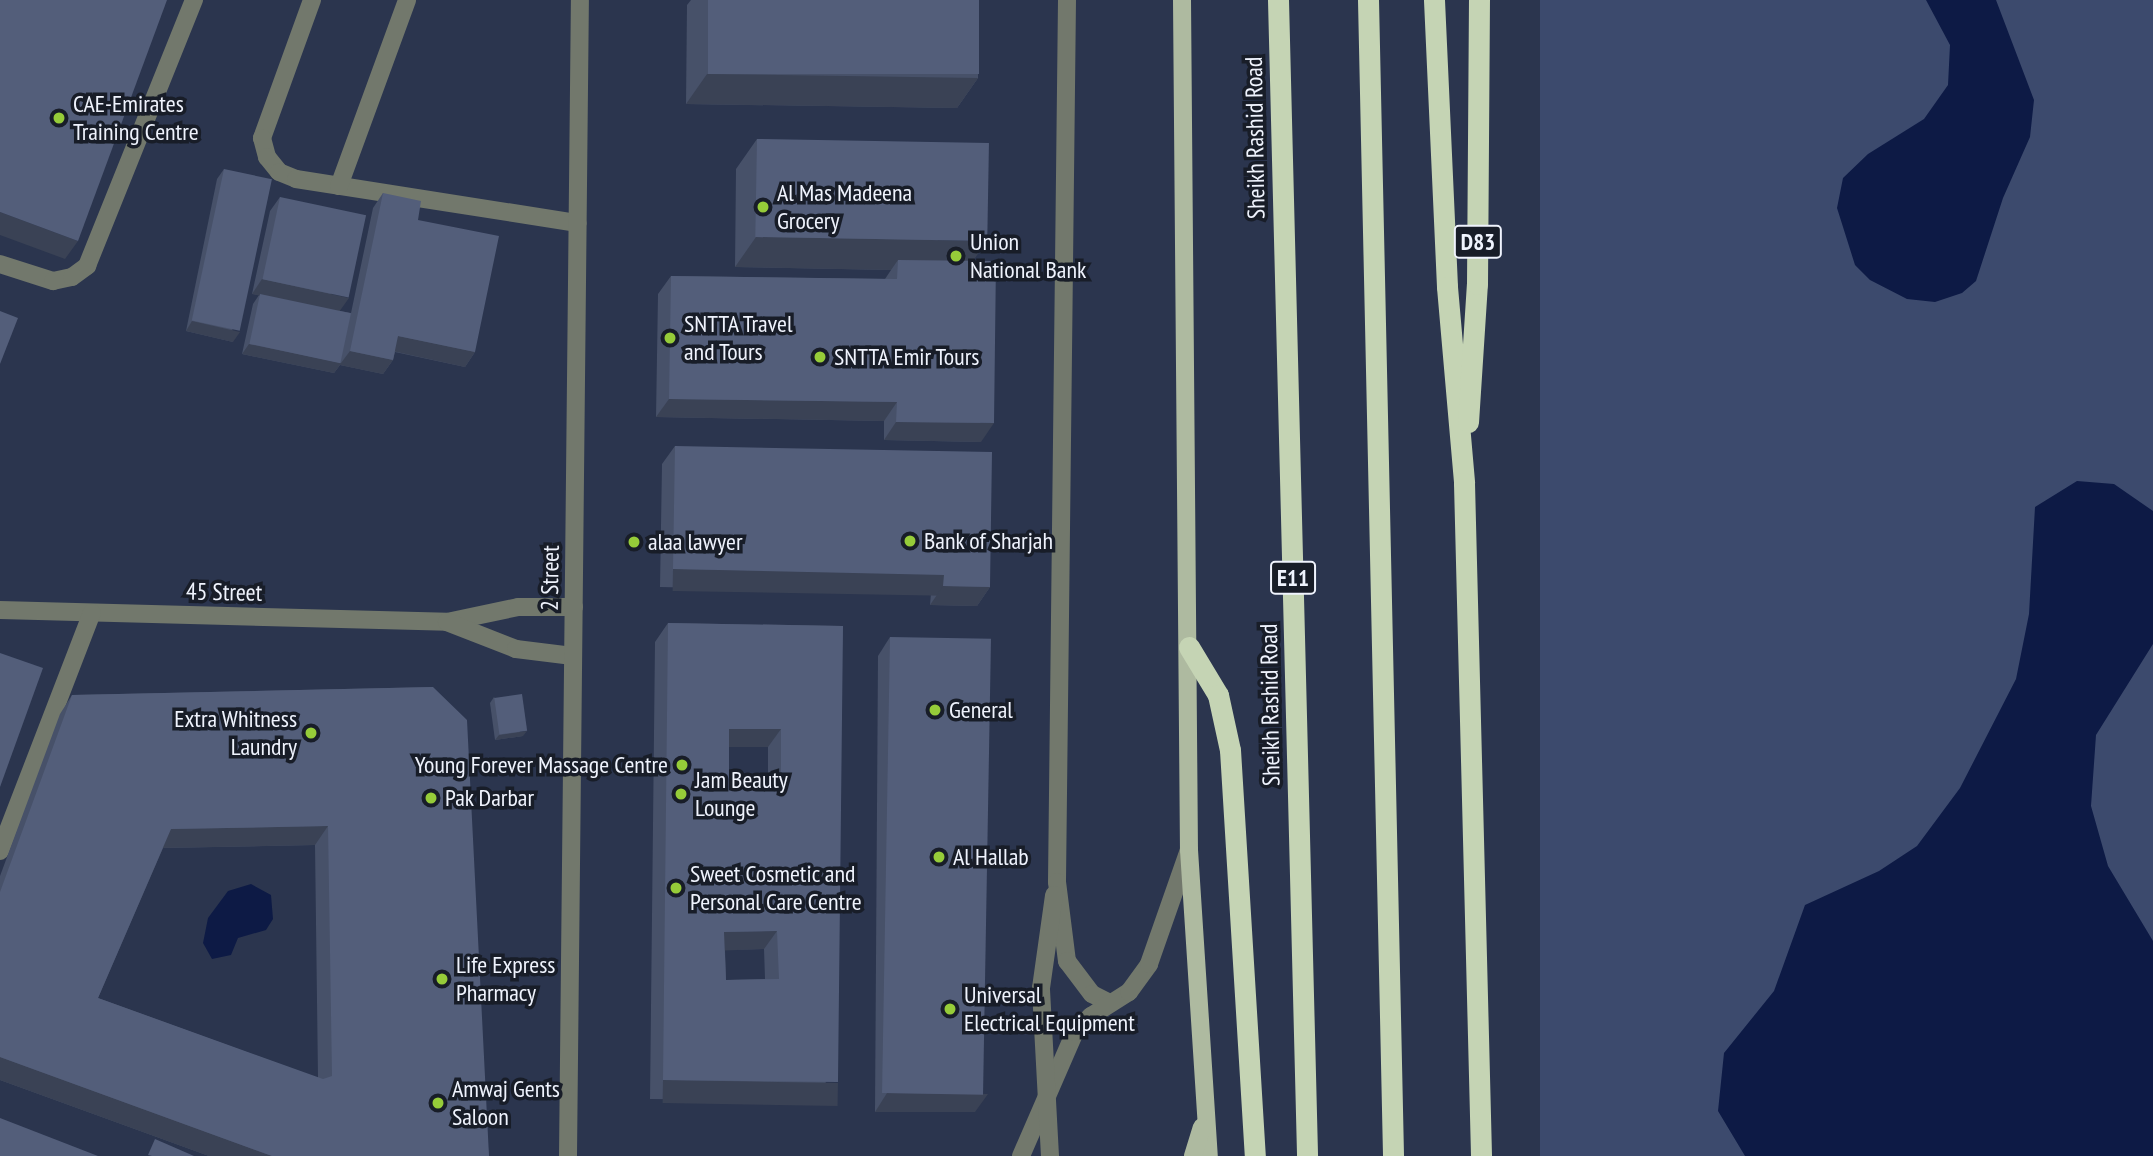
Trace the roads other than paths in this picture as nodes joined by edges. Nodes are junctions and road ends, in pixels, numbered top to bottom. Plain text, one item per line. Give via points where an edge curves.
1 (194, 0) edge
2 (312, 0) edge
3 (407, 0) edge
4 (580, 0) edge
5 (1067, 0) edge
6 (1182, 0) edge
7 (1278, 0) edge
8 (1368, 0) edge
9 (1434, 0) edge
10 (1479, 0) edge
11 (339, 186) junction
12 (578, 223) junction
13 (0, 264) edge
14 (1464, 483) junction
15 (574, 607) junction
16 (0, 610) edge
17 (92, 613) junction
18 (447, 622) junction
19 (1189, 647) junction
20 (573, 656) junction
21 (1189, 850) junction
22 (0, 851) edge
23 (1057, 882) junction
24 (1110, 1003) junction
25 (1050, 1096) junction
26 (1206, 1113) junction
27 (568, 1156) edge
28 (1021, 1156) edge
29 (1050, 1156) edge
30 (1193, 1156) edge
31 (1209, 1156) edge
32 (1255, 1156) edge
33 (1307, 1156) edge
34 (1393, 1156) edge
35 (1480, 1156) edge

1 - 13 street via 87,266 72,277 53,281
2 - 11 street via 262,138 267,157 279,172
3 - 11 street
4 - 12 street, 2 Street
5 - 23 street
6 - 19 main road
7 - 33 highway, Sheikh Rashid Road / E11
8 - 34 highway
9 - 14 highway via 1447,287
10 - 14 highway, D83 via 1477,284
11 - 12 street
12 - 15 street, 2 Street
14 - 35 highway
15 - 18 street, 45 Street via 518,607
15 - 20 street, 2 Street
16 - 17 street, 45 Street
17 - 18 street, 45 Street
17 - 22 street
18 - 20 street, 45 Street via 516,649
19 - 21 main road
19 - 32 highway via 1218,695 1230,750
20 - 27 street, 2 Street
21 - 24 street via 1149,964 1129,992
21 - 26 main road
23 - 24 street via 1067,961 1084,987
23 - 25 street via 1041,988
24 - 25 street via 1075,1032 1063,1052
25 - 28 street
25 - 29 street
26 - 30 main road
26 - 31 main road

